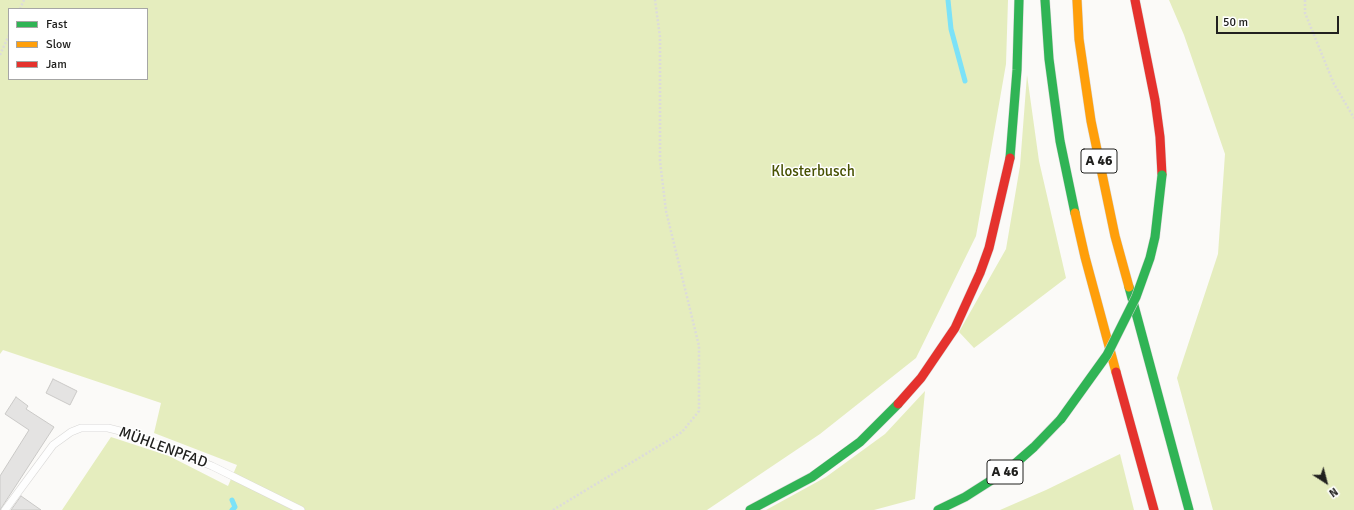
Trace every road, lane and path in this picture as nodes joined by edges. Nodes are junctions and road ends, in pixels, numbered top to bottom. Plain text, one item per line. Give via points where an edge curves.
1 (655, 0) edge
2 (1019, 0) edge
3 (1045, 0) edge
4 (1077, 0) edge
5 (1135, 0) edge
6 (1305, 0) edge
7 (8, 37) edge
8 (0, 55) edge
9 (1354, 118) edge
10 (5, 510) edge
11 (301, 510) edge
12 (553, 510) edge
13 (750, 510) edge
14 (938, 510) edge
15 (1154, 510) edge
16 (1189, 510) edge

1 - 12 path via 660,37 660,161 666,211 699,346 699,411 682,432
2 - 13 highway via 1017,70 1010,157 996,222 980,273 954,328 921,378 887,417 860,442 805,481
3 - 15 highway, A 46 via 1049,59 1064,156 1091,279
4 - 16 highway, A 46 via 1079,40 1091,121 1115,236
5 - 14 highway, A 46, bridge via 1162,150 1162,175 1155,237 1136,297 1108,355 1062,419 1009,469 965,497
6 - 9 path via 1305,13 1334,84
7 - 8 path
10 - 11 lane, MÜHLENPFAD via 54,445 71,432 81,428 95,428 124,432 152,442 212,466

